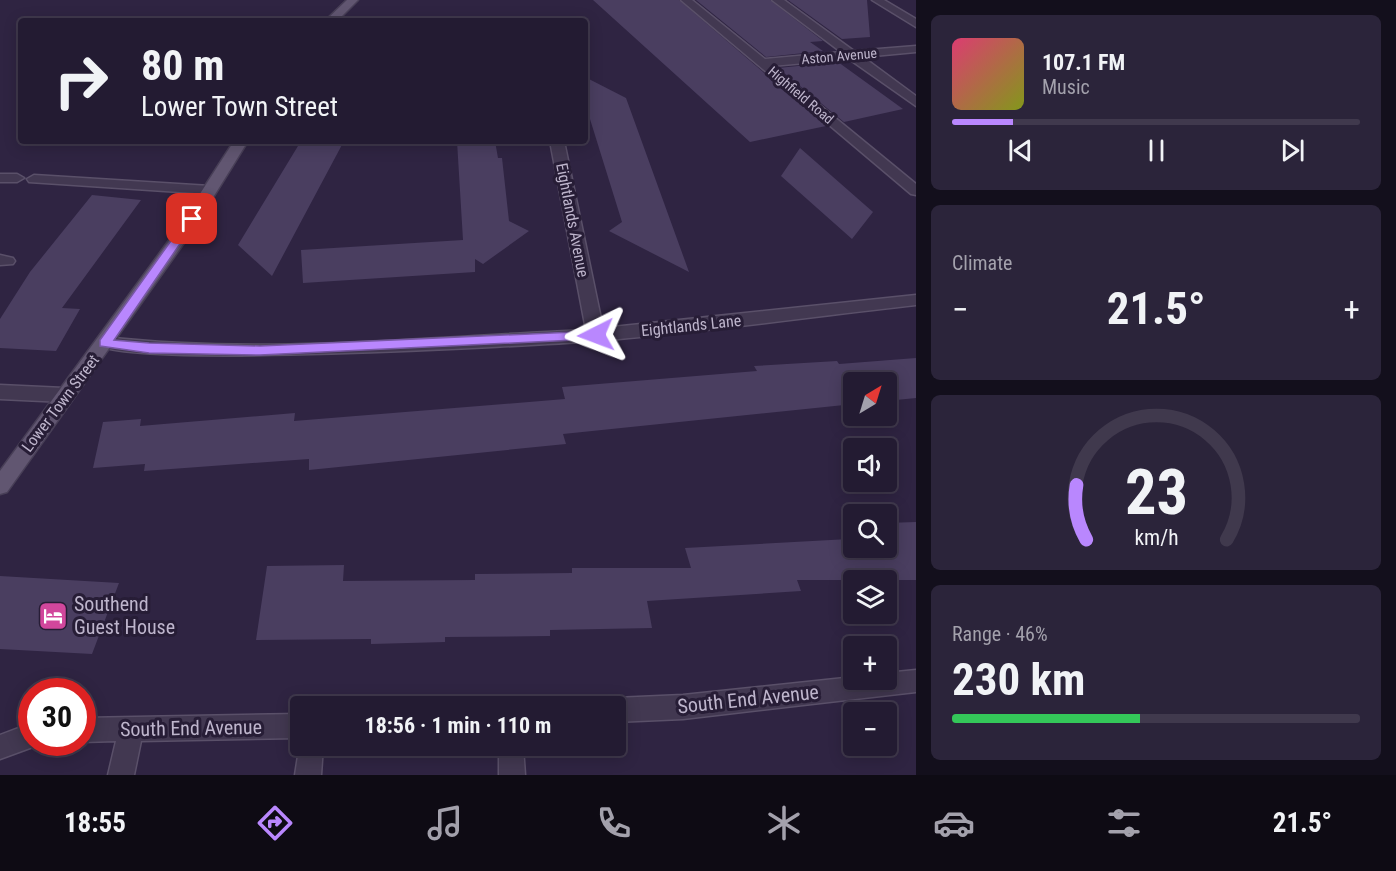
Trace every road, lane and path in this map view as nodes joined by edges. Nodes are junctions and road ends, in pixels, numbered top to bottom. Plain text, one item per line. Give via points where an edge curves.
1 (352, 0) edge
2 (686, 0) edge
3 (777, 0) edge
4 (877, 0) edge
5 (334, 18) edge
6 (916, 24) edge
7 (916, 49) edge
8 (852, 55) junction
9 (762, 63) junction
10 (916, 102) edge
11 (239, 144) edge
12 (558, 144) edge
13 (0, 178) edge
14 (17, 178) dead end
15 (34, 179) dead end
16 (210, 190) junction
17 (916, 191) edge
18 (916, 300) edge
19 (596, 335) junction
20 (105, 343) junction
21 (0, 392) edge
22 (64, 395) junction
23 (0, 486) edge
24 (916, 681) edge
25 (626, 710) edge
26 (290, 726) edge
27 (96, 730) edge
28 (131, 730) junction
29 (18, 740) edge
30 (0, 747) edge
31 (310, 756) edge
32 (511, 756) edge
33 (121, 775) edge
34 (308, 775) edge
35 (512, 775) edge

1 - 5 main road
2 - 9 street, Highfield Road
3 - 8 street
4 - 6 street
7 - 8 street, Aston Avenue
8 - 9 street, Aston Avenue
8 - 10 street
9 - 17 street, Highfield Road
11 - 16 main road, Lower Town Street
12 - 19 street, Eightlands Avenue
13 - 14 street
15 - 16 street
16 - 20 main road, Lower Town Street
18 - 19 street, Eightlands Lane
19 - 20 street, Eightlands Lane via 260,351
20 - 22 main road, Lower Town Street
21 - 22 street
22 - 23 main road, Lower Town Street
24 - 25 street, South End Avenue via 683,707
26 - 28 street, South End Avenue
27 - 28 street, South End Avenue
28 - 33 street
29 - 30 street
31 - 34 street
32 - 35 street

